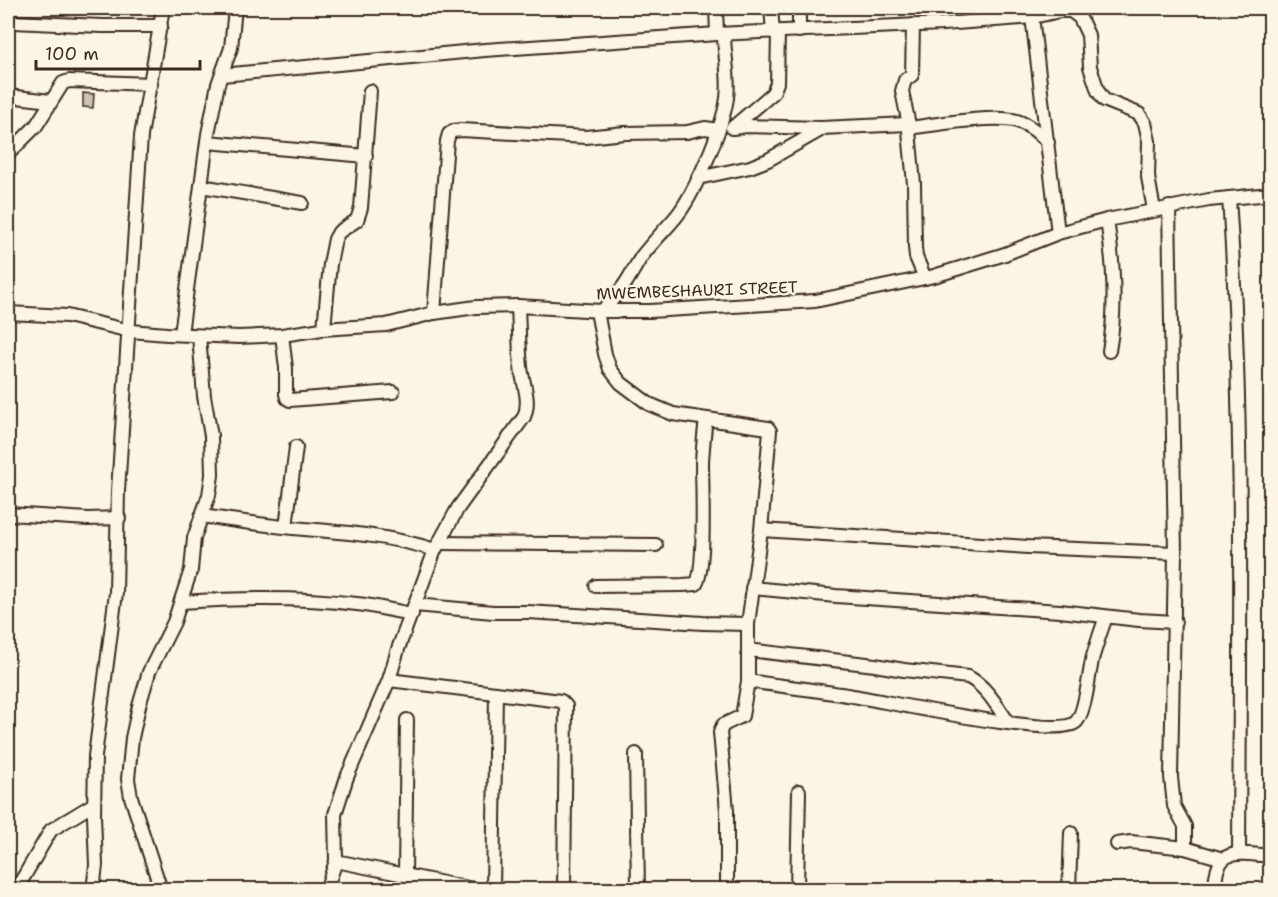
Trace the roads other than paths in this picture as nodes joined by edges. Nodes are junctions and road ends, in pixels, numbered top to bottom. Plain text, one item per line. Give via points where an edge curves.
1 (163, 8) edge
2 (235, 8) edge
3 (716, 8) edge
4 (771, 8) edge
5 (798, 8) edge
6 (1032, 12) edge
7 (13, 22) dead end
8 (161, 26) junction
9 (913, 26) junction
10 (799, 31) junction
11 (776, 32) junction
12 (720, 34) junction
13 (222, 75) junction
14 (151, 84) junction
15 (370, 91) dead end
16 (8, 96) edge
17 (51, 101) junction
18 (908, 126) junction
19 (732, 128) junction
20 (825, 128) junction
21 (717, 134) junction
22 (207, 142) junction
23 (1048, 142) junction
24 (8, 154) edge
25 (366, 156) junction
26 (698, 178) junction
27 (201, 186) junction
28 (1270, 194) edge
29 (1229, 198) junction
30 (302, 203) dead end
31 (1169, 207) junction
32 (1154, 210) junction
33 (1107, 220) junction
34 (1058, 233) junction
35 (925, 278) junction
36 (518, 306) junction
37 (599, 311) junction
38 (434, 313) junction
39 (8, 316) edge
40 (324, 328) junction
41 (130, 330) junction
42 (181, 334) junction
43 (282, 335) junction
44 (199, 336) junction
45 (1109, 351) dead end
46 (393, 392) dead end
47 (706, 419) junction
48 (296, 447) dead end
49 (8, 514) edge
50 (201, 516) junction
51 (119, 518) junction
52 (286, 527) junction
53 (761, 530) junction
54 (656, 545) dead end
55 (437, 546) junction
56 (1175, 553) junction
57 (596, 586) dead end
58 (752, 588) junction
59 (181, 602) junction
60 (414, 610) junction
61 (1106, 617) junction
62 (1175, 622) junction
63 (748, 624) junction
64 (748, 650) junction
65 (389, 680) junction
66 (748, 681) junction
67 (496, 693) junction
68 (406, 720) dead end
69 (1008, 722) junction
70 (636, 753) dead end
71 (799, 791) dead end
72 (94, 804) junction
73 (1071, 832) dead end
74 (1117, 844) dead end
75 (1185, 848) junction
76 (1239, 854) junction
77 (1270, 856) edge
78 (1223, 860) junction
79 (336, 861) junction
80 (405, 874) junction
81 (16, 890) edge
82 (93, 890) edge
83 (161, 890) edge
84 (326, 890) edge
85 (478, 890) edge
86 (493, 890) edge
87 (564, 890) edge
88 (638, 890) edge
89 (728, 890) edge
90 (797, 890) edge
91 (1069, 890) edge
92 (1215, 890) edge

1 - 8 street
2 - 13 street via 231,48
3 - 12 street
4 - 11 street
5 - 10 street
6 - 9 street
6 - 23 street
6 - 32 street via 1071,11 1080,18 1088,35 1090,67 1098,91 1104,100 1139,114 1145,123
7 - 8 street
8 - 14 street
9 - 10 street
9 - 18 street via 912,75 905,80 902,91
10 - 11 street
11 - 12 street
11 - 19 street via 777,83 773,93
12 - 13 street via 485,50
12 - 21 street via 728,87
13 - 22 street
14 - 17 street via 69,81 63,83
14 - 41 street via 141,136
15 - 25 street
16 - 17 street
17 - 24 street via 36,126
18 - 20 street
18 - 23 street via 1013,119 1030,126
18 - 35 street via 916,257
19 - 20 street
19 - 21 street
20 - 26 street via 768,160
21 - 26 street
21 - 38 street via 705,128 586,136 453,131 447,141
22 - 25 street
22 - 27 street
23 - 34 street
25 - 40 street via 359,214 353,224 339,231 332,250
26 - 37 street via 676,217 641,258 625,285
27 - 30 street
27 - 42 street
28 - 29 street, MWEMBESHAURI STREET
29 - 31 street, MWEMBESHAURI STREET
29 - 76 street via 1239,437
31 - 32 street, MWEMBESHAURI STREET
31 - 56 street
32 - 33 street, MWEMBESHAURI STREET
33 - 34 street, MWEMBESHAURI STREET
33 - 45 street via 1114,310
34 - 35 street, MWEMBESHAURI STREET
35 - 37 street, MWEMBESHAURI STREET via 814,301
36 - 37 street, MWEMBESHAURI STREET
36 - 38 street, MWEMBESHAURI STREET via 476,306
36 - 55 street via 527,410 458,508
37 - 47 street via 605,354 621,383 649,404 673,414
38 - 40 street, MWEMBESHAURI STREET via 386,325
39 - 41 street, MWEMBESHAURI STREET via 67,316
40 - 43 street, MWEMBESHAURI STREET
41 - 42 street, MWEMBESHAURI STREET
41 - 51 street
42 - 44 street, MWEMBESHAURI STREET
43 - 44 street, MWEMBESHAURI STREET
43 - 46 street via 286,394 290,400
44 - 50 street via 212,475
47 - 53 street via 770,431
47 - 57 street via 696,584
48 - 52 street
49 - 51 street
50 - 52 street
50 - 59 street
51 - 72 street via 116,593
52 - 55 street
53 - 56 street
53 - 58 street
54 - 55 street
55 - 60 street
56 - 62 street
58 - 61 street
58 - 63 street
59 - 60 street via 285,600
59 - 83 street via 149,672 132,738 128,779
60 - 63 street
60 - 65 street
61 - 62 street
61 - 69 street via 1078,720 1060,727
62 - 75 street via 1171,785 1173,806 1185,826
63 - 64 street
64 - 66 street
64 - 69 street via 968,676 976,680
65 - 67 street
65 - 79 street via 335,814
66 - 69 street
66 - 89 street via 743,714 723,725 720,732
67 - 86 street
67 - 87 street via 561,701 566,706
68 - 80 street
70 - 88 street
71 - 90 street
72 - 81 street via 51,831
72 - 82 street
73 - 91 street
74 - 75 street
75 - 78 street
76 - 77 street
76 - 78 street via 1233,853
78 - 92 street via 1216,869
79 - 80 street
79 - 84 street
80 - 85 street

